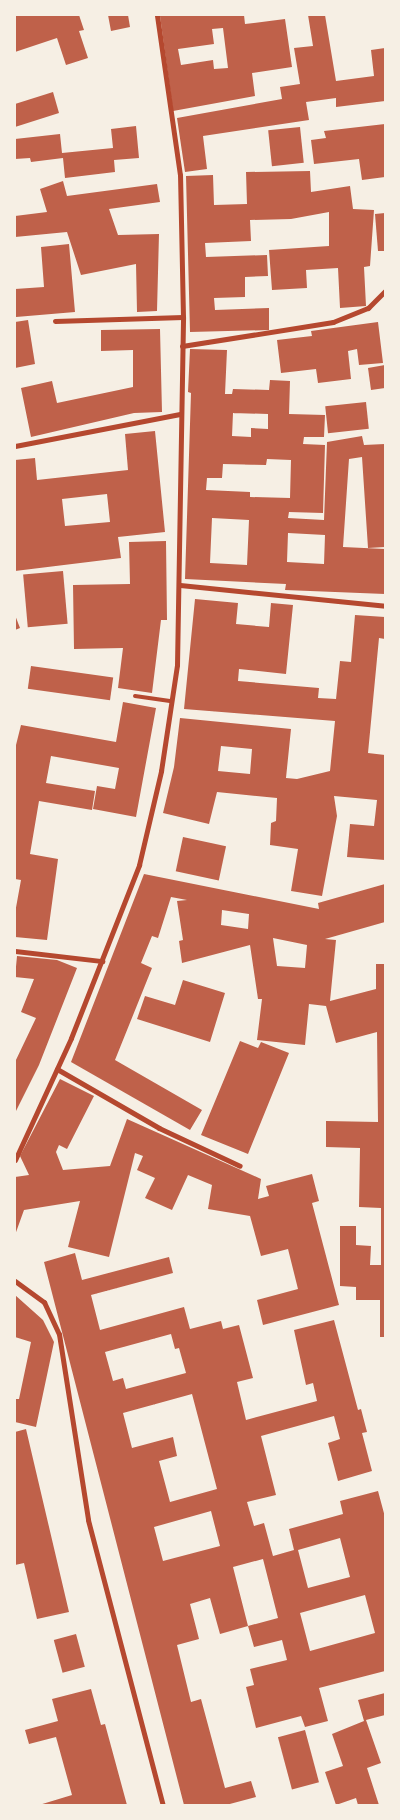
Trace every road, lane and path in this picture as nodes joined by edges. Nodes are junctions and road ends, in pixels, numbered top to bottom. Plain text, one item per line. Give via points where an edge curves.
1 (157, 15) edge
2 (385, 291) edge
3 (183, 317) junction
4 (55, 321) dead end
5 (182, 346) junction
6 (180, 414) junction
7 (15, 446) edge
8 (180, 585) junction
9 (385, 606) edge
10 (135, 696) dead end
11 (172, 701) junction
12 (15, 951) edge
13 (102, 961) junction
14 (57, 1069) junction
15 (15, 1160) edge
16 (240, 1166) dead end
17 (15, 1281) edge
18 (163, 1805) edge

1 - 3 street via 180,175
2 - 5 street via 368,308 334,322
3 - 4 street
3 - 5 street
5 - 6 street
6 - 7 street
6 - 8 street
8 - 9 street
8 - 11 street via 177,665
10 - 11 lane
11 - 13 street via 161,771 139,865
12 - 13 street
13 - 14 street
14 - 15 street
14 - 16 street via 159,1128
17 - 18 street via 44,1302 59,1334 88,1520

